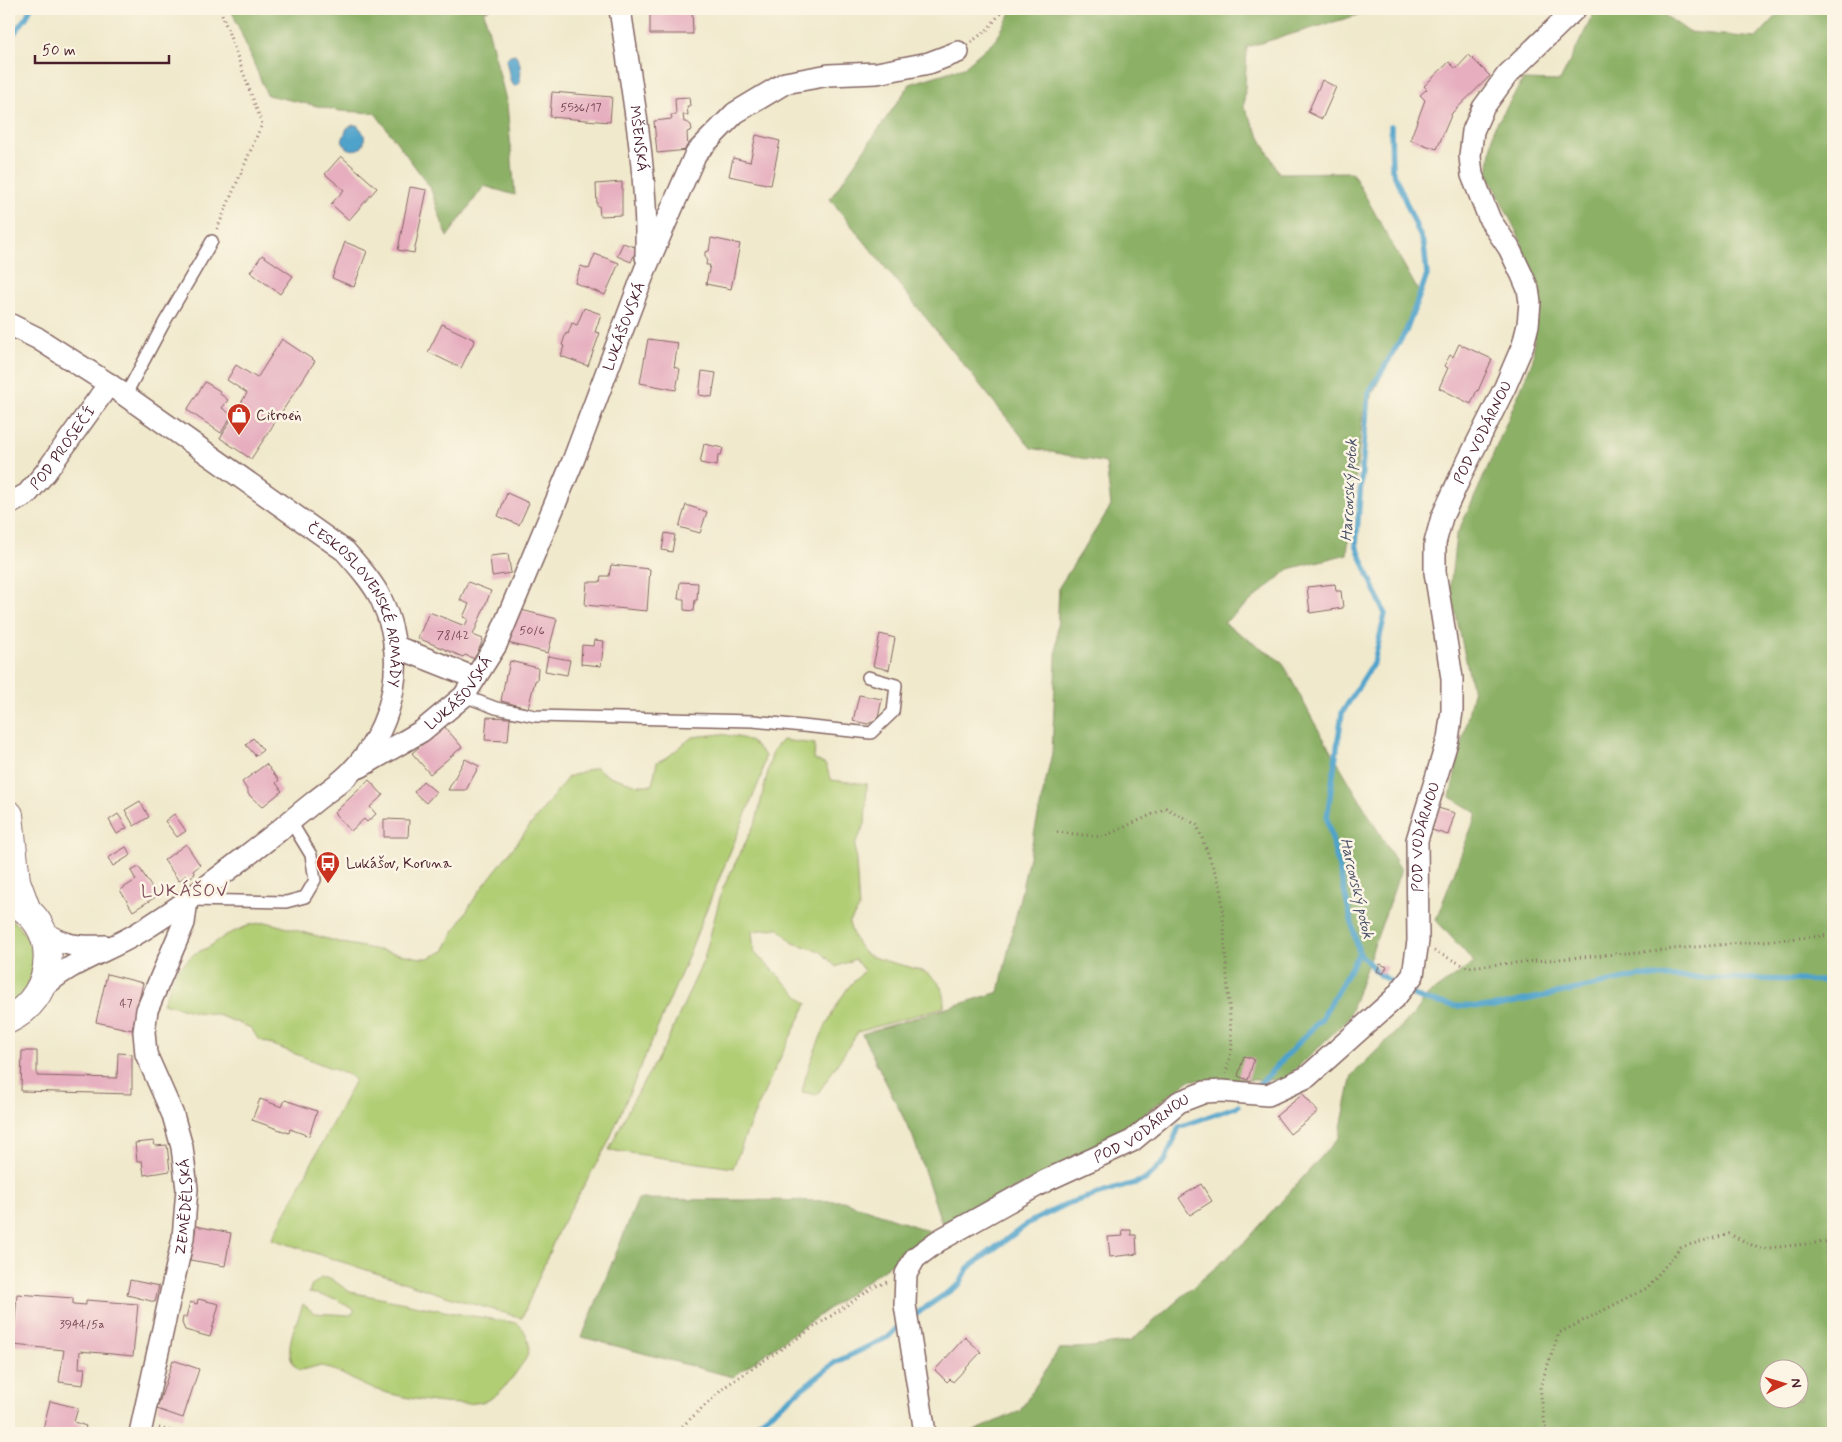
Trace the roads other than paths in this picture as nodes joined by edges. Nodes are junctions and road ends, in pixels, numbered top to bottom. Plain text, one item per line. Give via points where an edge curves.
1 (620, 9) edge
2 (1575, 9) edge
3 (958, 52) road end
4 (212, 241) road end
5 (645, 270) junction
6 (9, 324) edge
7 (117, 390) junction
8 (10, 503) edge
9 (394, 646) junction
10 (868, 678) dead end
11 (470, 687) junction
12 (350, 774) junction
13 (9, 815) edge
14 (291, 822) junction
15 (187, 900) junction
16 (26, 914) edge
17 (113, 946) junction
18 (41, 990) junction
19 (9, 1019) edge
20 (140, 1433) edge
21 (925, 1433) edge

1 - 5 street, MŠENSKÁ via 647,220
2 - 21 street, POD VODÁRNOU via 1507,75 1483,108 1473,131 1472,176 1490,220 1522,275 1530,302 1523,345 1442,517 1435,543 1435,572 1452,678 1452,711 1448,739 1417,840 1418,941 1413,975 1306,1077 1268,1095 1205,1092 1179,1102 1132,1141 1047,1180 938,1241 915,1258 906,1274 905,1305
3 - 5 street, LUKÁŠOVSKÁ via 929,63 877,73 829,75 785,83 735,113 696,153
4 - 7 lane via 164,324
5 - 11 street, LUKÁŠOVSKÁ via 574,461 496,645
6 - 7 street, ČESKOSLOVENSKÉ ARMÁDY via 37,338
7 - 8 street, POD PROSEČÍ via 27,494
7 - 9 street, ČESKOSLOVENSKÉ ARMÁDY via 345,551 380,597 390,619
9 - 11 street
9 - 12 street, ČESKOSLOVENSKÉ ARMÁDY via 395,688 388,713 370,749
10 - 11 lane via 896,685 893,712 871,733 753,720 535,716 496,708
11 - 12 street, LUKÁŠOVSKÁ via 422,732
12 - 14 street, ČESKOSLOVENSKÉ ARMÁDY
13 - 16 main road via 16,881
14 - 15 street, ČESKOSLOVENSKÉ ARMÁDY
14 - 15 lane via 311,855 315,880 305,897 286,902
15 - 17 street, ČESKOSLOVENSKÉ ARMÁDY via 138,934
15 - 20 street, ZEMĚDĚLSKÁ via 184,923 147,1010 144,1032 146,1054 173,1115 182,1147 187,1189 183,1238
16 - 17 street, ČESKOSLOVENSKÉ ARMÁDY via 60,942 75,947
16 - 18 main road, ČESKOSLOVENSKÉ ARMÁDY via 46,944 48,960
17 - 18 street, ČESKOSLOVENSKÉ ARMÁDY via 67,968
18 - 19 main road, ČESKOSLOVENSKÉ ARMÁDY via 19,1014

